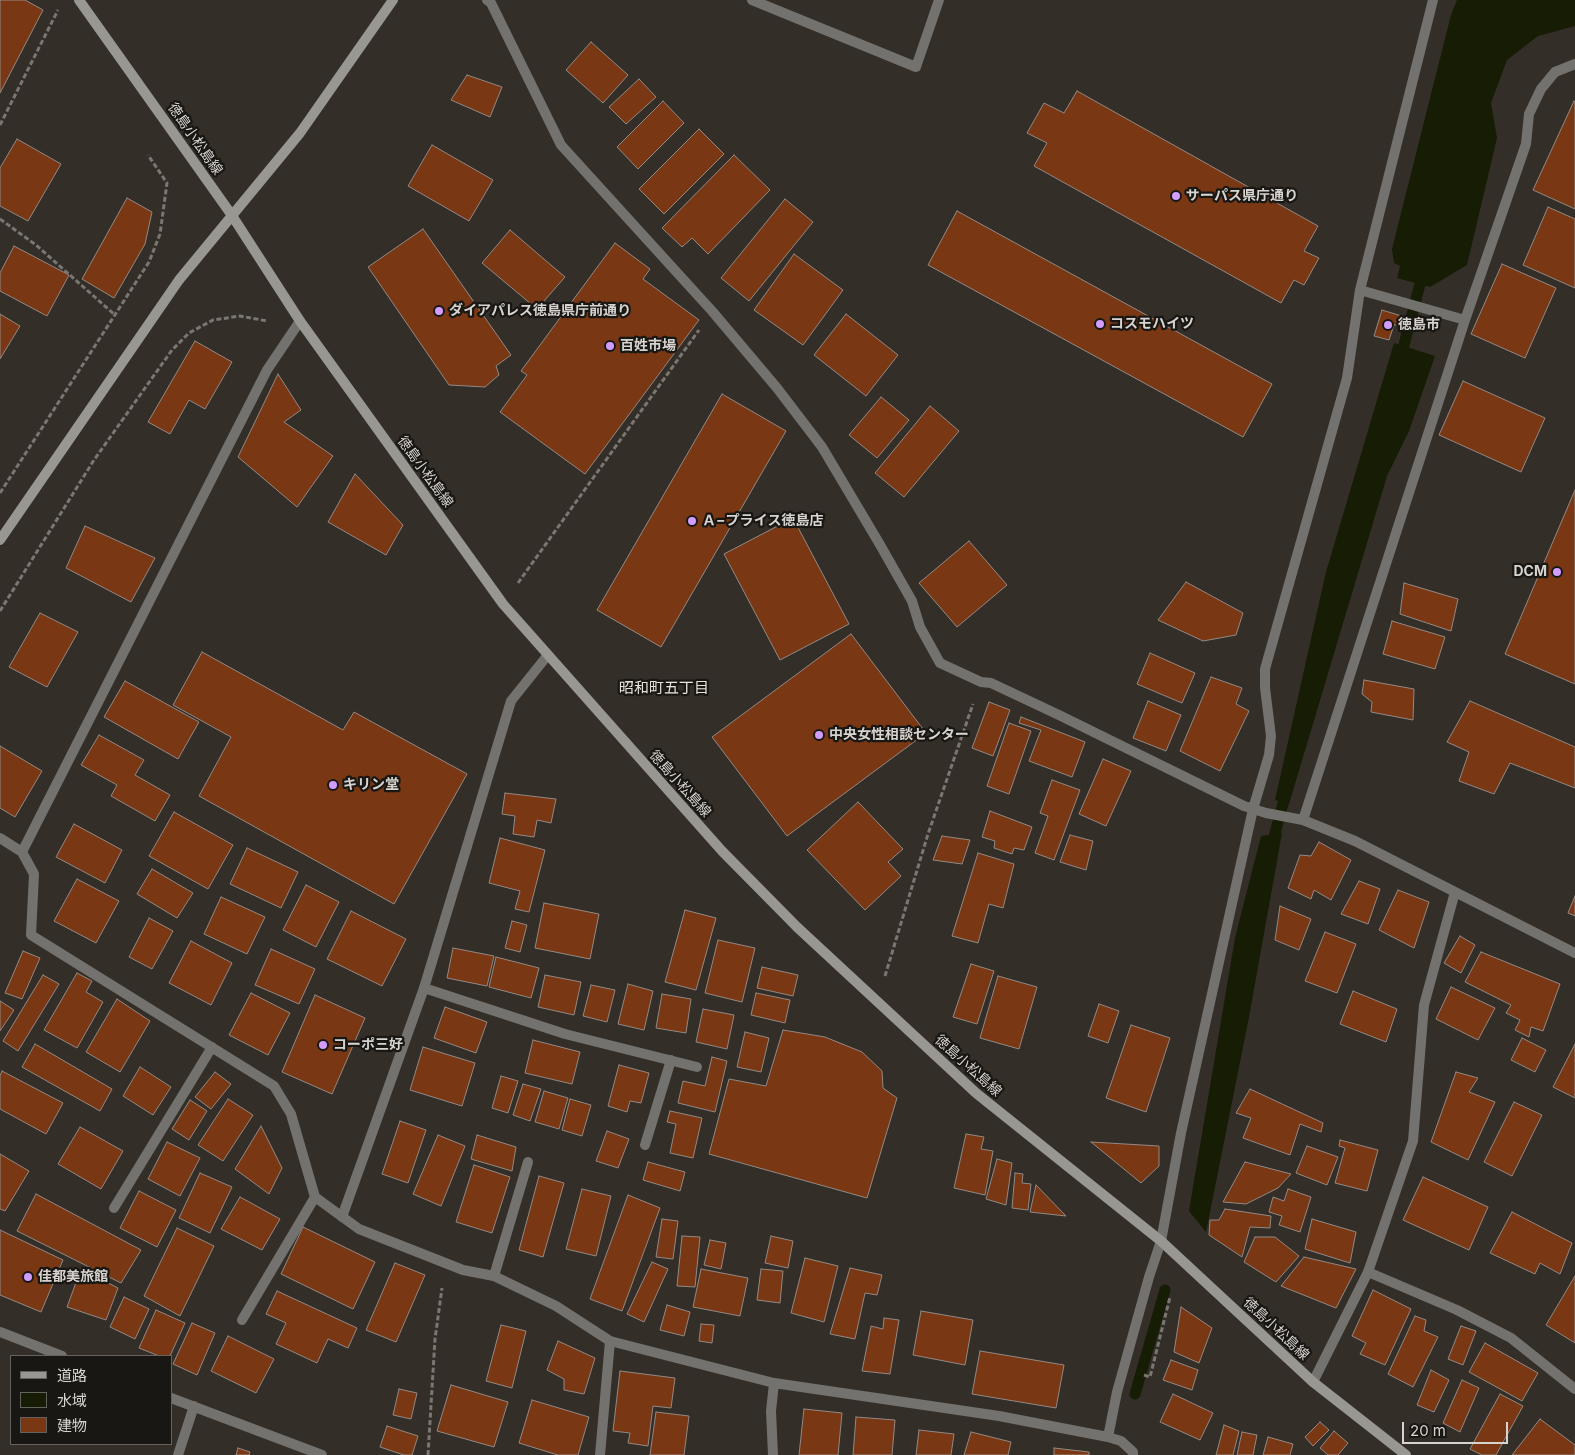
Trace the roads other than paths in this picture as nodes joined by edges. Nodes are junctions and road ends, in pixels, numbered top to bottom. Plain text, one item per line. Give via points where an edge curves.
1 (79, 0) edge
2 (393, 0) edge
3 (487, 0) edge
4 (752, 0) edge
5 (939, 0) edge
6 (1433, 0) edge
7 (1575, 64) edge
8 (231, 214) junction
9 (1360, 290) junction
10 (1465, 320) junction
11 (300, 321) junction
12 (0, 540) edge
13 (548, 656) junction
14 (1253, 809) junction
15 (1300, 819) junction
16 (0, 838) edge
17 (22, 852) junction
18 (1455, 892) junction
19 (1575, 953) edge
20 (424, 988) junction
21 (212, 1047) junction
22 (670, 1060) junction
23 (697, 1067) dead end
24 (645, 1145) dead end
25 (528, 1162) dead end
26 (314, 1197) junction
27 (114, 1208) dead end
28 (342, 1216) junction
29 (1161, 1241) junction
30 (1368, 1272) junction
31 (494, 1276) junction
32 (242, 1320) dead end
33 (0, 1332) edge
34 (610, 1341) junction
35 (59, 1355) edge
36 (1313, 1382) junction
37 (774, 1383) junction
38 (1575, 1389) edge
39 (172, 1398) edge
40 (194, 1406) junction
41 (1108, 1437) junction
42 (178, 1455) edge
43 (322, 1455) edge
44 (600, 1455) edge
45 (773, 1455) edge
46 (1133, 1455) edge
47 (1406, 1455) edge

1 - 8 main road, 徳島小松島線
2 - 8 main road via 300,133
3 - 14 street via 561,145 712,311 822,447 912,601 920,627 940,664 981,682 991,683
4 - 5 street via 916,67
6 - 9 street
7 - 10 street via 1555,72 1541,89 1530,114 1526,144
8 - 11 main road, 徳島小松島線
8 - 12 main road via 179,280
9 - 10 street
9 - 14 street via 1348,378 1265,669 1271,736
10 - 15 street
11 - 13 main road, 徳島小松島線 via 503,604
11 - 17 street via 267,370
13 - 20 street via 511,701
13 - 29 main road, 徳島小松島線 via 722,851 797,927 976,1093
14 - 15 street
14 - 29 street via 1181,1133
15 - 18 street via 1355,841
16 - 17 street
17 - 21 street via 34,874 30,935
18 - 19 street
18 - 30 street via 1424,1005 1413,1141
20 - 22 street via 565,1034
20 - 28 street
21 - 26 street via 274,1086 291,1114
21 - 27 street
22 - 23 street
22 - 24 street
25 - 31 street
26 - 28 street
26 - 32 street
28 - 31 street via 359,1229 463,1270
29 - 36 main road, 徳島小松島線
29 - 41 street via 1117,1392
30 - 36 street
30 - 38 street via 1458,1310 1511,1338
31 - 34 street via 556,1306
33 - 35 street
34 - 37 street
34 - 44 street
36 - 47 main road, 徳島小松島線
37 - 41 street via 999,1416
37 - 45 street via 770,1411
39 - 40 street
40 - 42 street
40 - 43 street
41 - 46 street via 1121,1441

